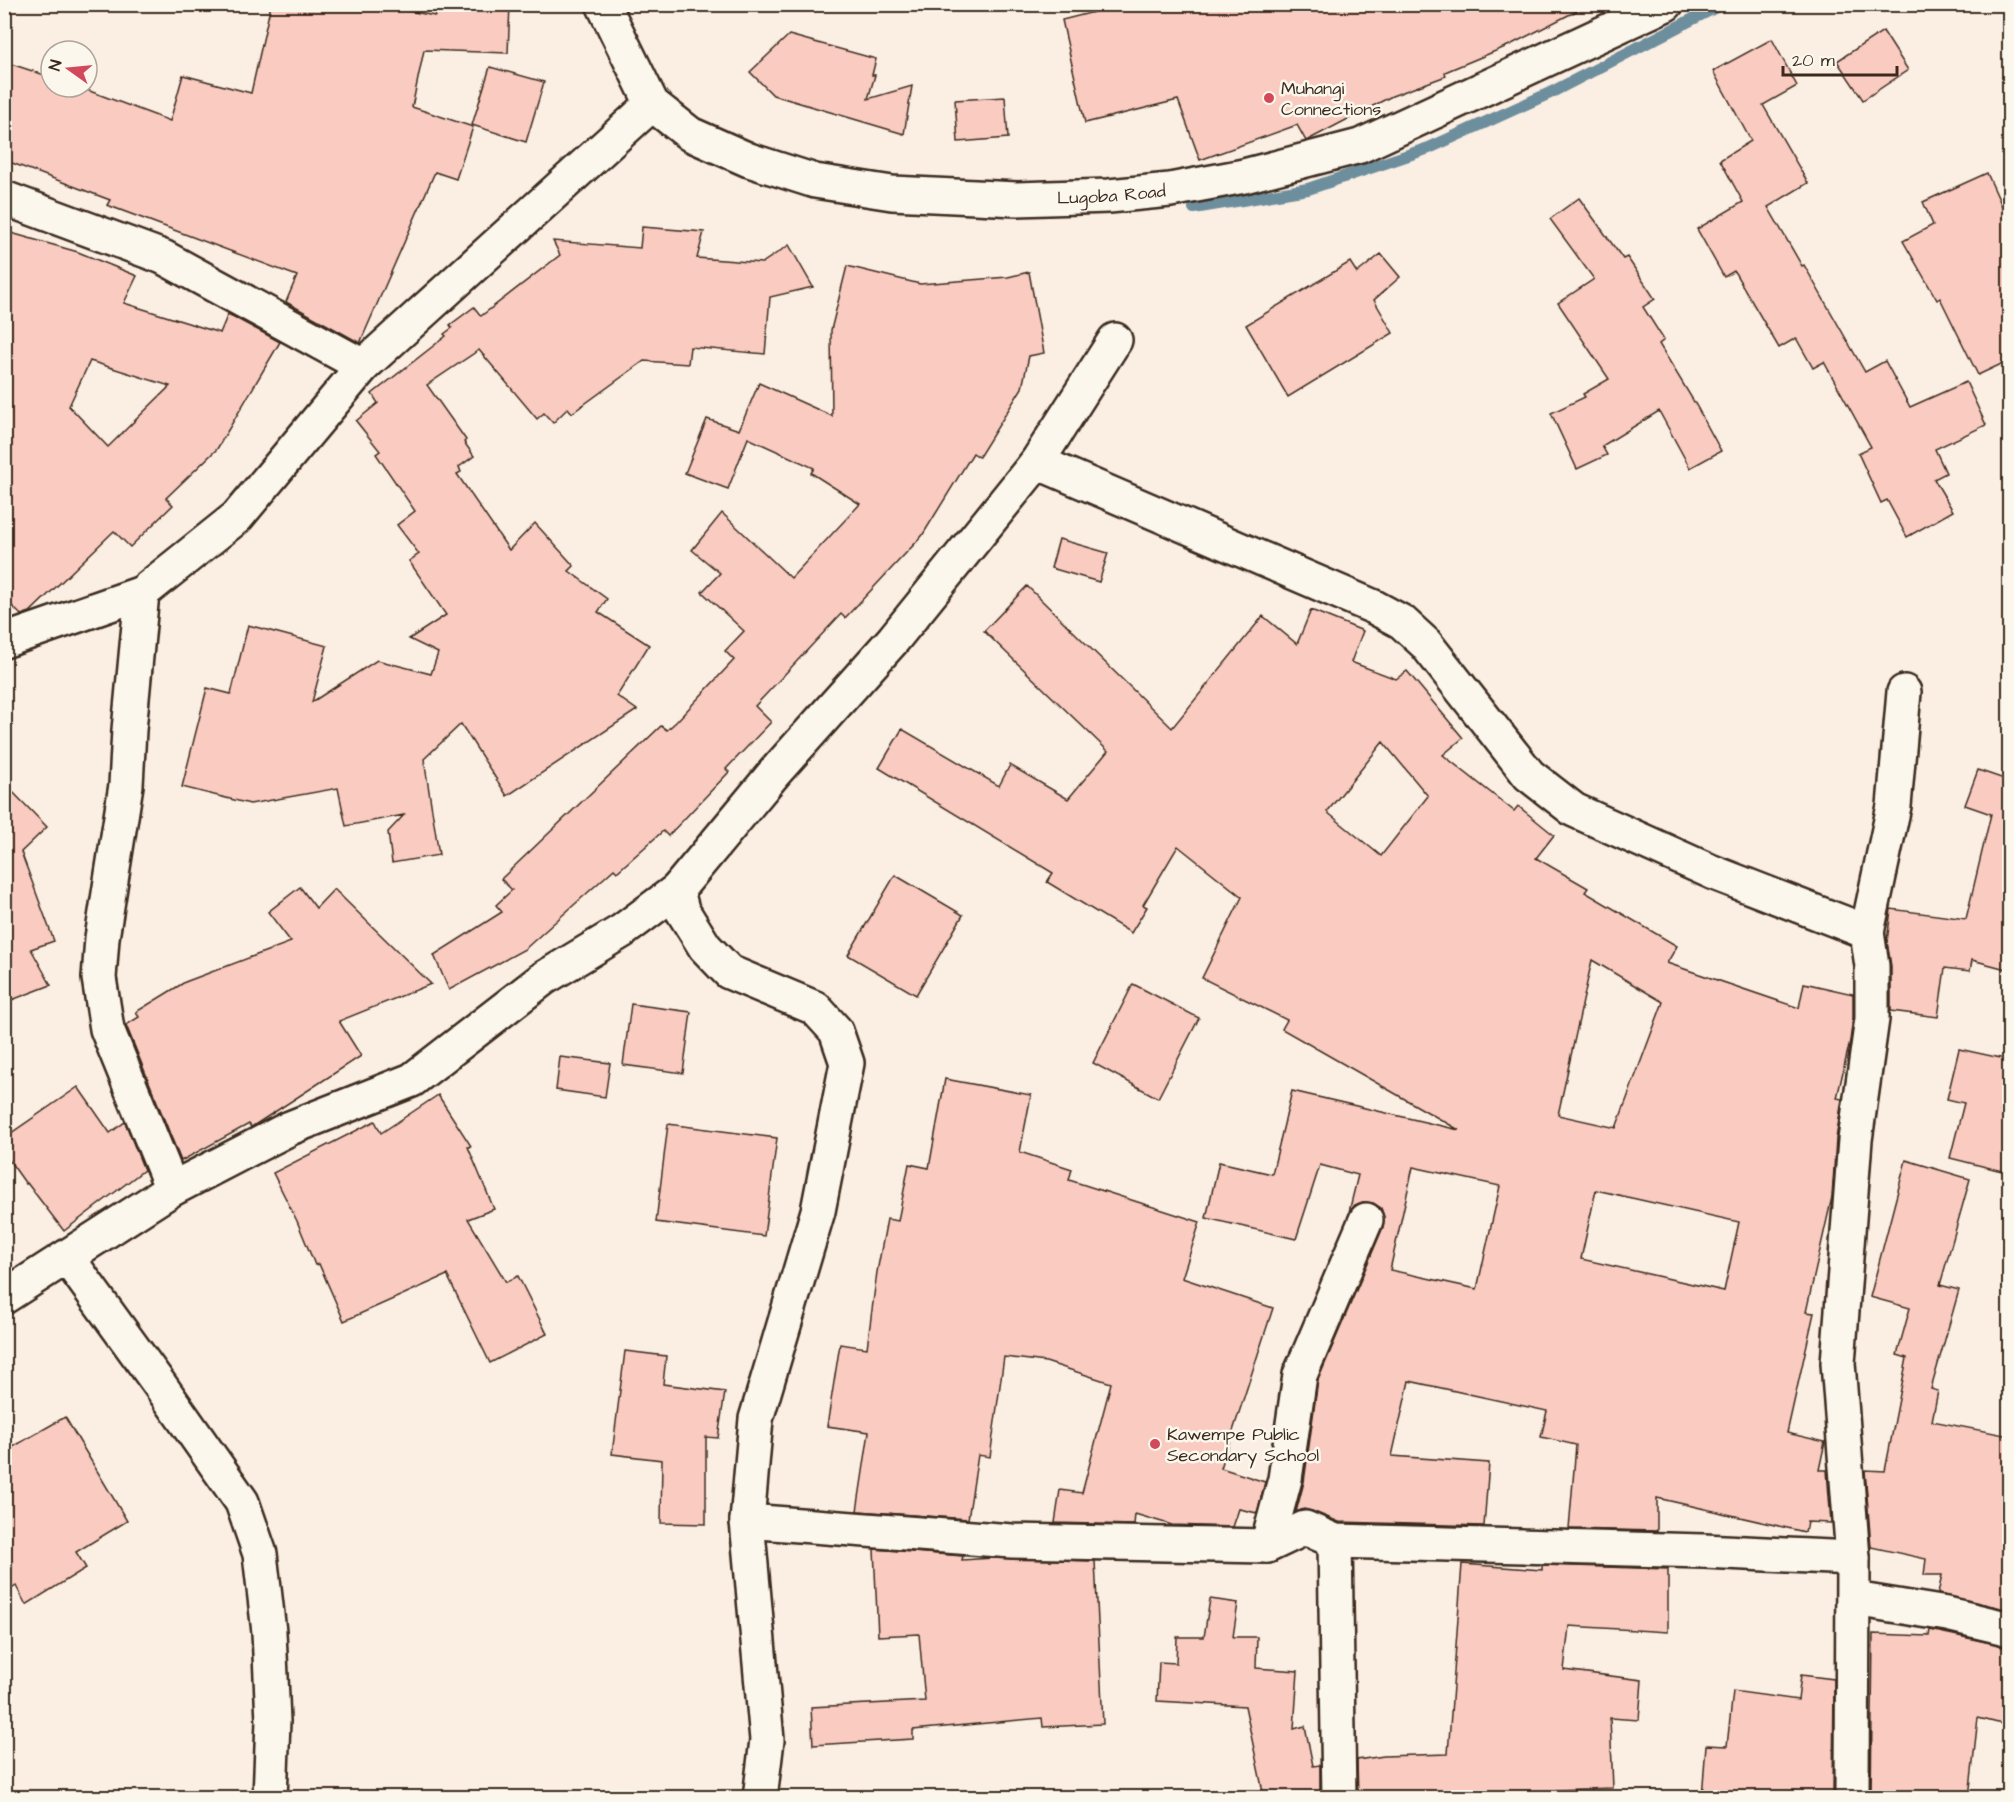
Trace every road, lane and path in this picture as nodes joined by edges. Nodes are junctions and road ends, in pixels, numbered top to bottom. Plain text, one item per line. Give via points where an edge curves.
1 (603, 4) edge
2 (1666, 4) edge
3 (652, 104) junction
4 (4, 198) edge
5 (1115, 340) dead end
6 (363, 366) junction
7 (1037, 462) junction
8 (142, 593) junction
9 (4, 641) edge
10 (1904, 692) dead end
11 (677, 890) junction
12 (1867, 932) junction
13 (172, 1189) junction
14 (1366, 1220) dead end
15 (67, 1257) junction
16 (4, 1297) edge
17 (747, 1521) junction
18 (1335, 1541) junction
19 (1267, 1546) junction
20 (1853, 1558) junction
21 (1854, 1599) junction
22 (2010, 1629) edge
23 (270, 1797) edge
24 (760, 1797) edge
25 (1339, 1797) edge
26 (1852, 1797) edge

1 - 3 street, Lugoba Road
2 - 3 street, Lugoba Road via 1360,146 1244,176 1170,190 1017,199 892,194 815,182 749,160 690,134
3 - 6 street
4 - 6 street via 163,257
5 - 7 street
6 - 8 street via 237,517
7 - 11 street via 893,640 775,771
7 - 12 street via 1402,622 1426,644 1529,775 1574,810 1712,872
8 - 9 street
8 - 13 street via 126,785 99,978 107,1029
10 - 12 street via 1894,806
11 - 13 street via 622,931 544,978 412,1080 290,1128
11 - 17 street via 682,910 705,947 721,964 729,972 815,1008 836,1031 847,1063 818,1211 756,1419
12 - 20 street via 1872,966 1872,1019 1855,1140 1838,1363
13 - 15 street
14 - 19 street via 1300,1375 1285,1479
15 - 16 street
15 - 23 street via 242,1502 260,1554 269,1632 273,1721
17 - 19 street via 1012,1541
17 - 24 street via 767,1740
18 - 19 street via 1305,1528
18 - 20 street
18 - 25 street
20 - 21 street
21 - 22 street
21 - 26 street

